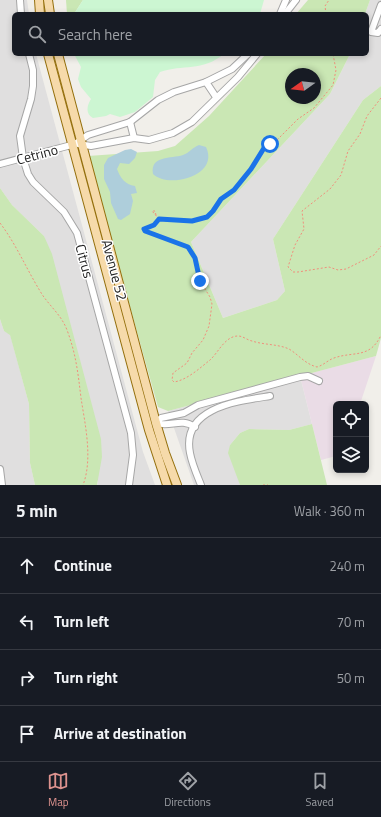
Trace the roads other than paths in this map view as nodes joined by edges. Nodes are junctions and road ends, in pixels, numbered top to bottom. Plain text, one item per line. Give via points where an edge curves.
1 (20, 0) edge
2 (39, 0) edge
3 (48, 0) edge
4 (286, 0) edge
5 (296, 0) edge
6 (381, 5) edge
7 (21, 12) edge
8 (40, 12) edge
9 (50, 12) edge
10 (281, 12) edge
11 (287, 12) edge
12 (381, 29) edge
13 (30, 56) edge
14 (49, 56) edge
15 (58, 56) edge
16 (246, 56) edge
17 (255, 56) edge
18 (206, 82) junction
19 (216, 97) junction
20 (130, 122) junction
21 (110, 128) junction
22 (134, 138) junction
23 (113, 141) junction
24 (77, 143) junction
25 (23, 158) junction
26 (0, 164) edge
27 (319, 381) dead end
28 (270, 396) dead end
29 (184, 413) junction
30 (188, 422) junction
31 (156, 423) junction
32 (195, 427) junction
33 (0, 469) edge
34 (2, 485) edge
35 (129, 485) edge
36 (167, 485) edge
37 (177, 485) edge
38 (201, 485) edge

1 - 7 street
2 - 8 main road
3 - 9 main road
4 - 10 street
5 - 11 street
6 - 12 street via 371,32 378,34
13 - 25 street, Citrus via 33,86 20,136
14 - 24 main road, Avenue 52
15 - 24 main road, Avenue 52
16 - 18 street via 232,69
17 - 19 street via 238,77
18 - 19 street
18 - 20 street via 158,100
19 - 22 street via 192,122 173,133 149,140
20 - 21 street
20 - 22 street
21 - 23 street
21 - 24 street via 88,135
22 - 23 street
23 - 24 street via 91,146
24 - 25 street, Cetrino
24 - 31 main road, Avenue 52
24 - 36 main road, Avenue 52 via 149,430
25 - 26 street, Cetrino
25 - 35 street, Citrus via 33,182 64,212 77,233 130,433 133,455
27 - 29 street via 308,376 300,377 198,405
28 - 32 street via 215,408 200,419
29 - 30 street
29 - 31 street via 161,418
30 - 31 street via 163,426
30 - 32 street
31 - 37 main road, Avenue 52
32 - 38 street via 191,434 190,452
33 - 34 street

